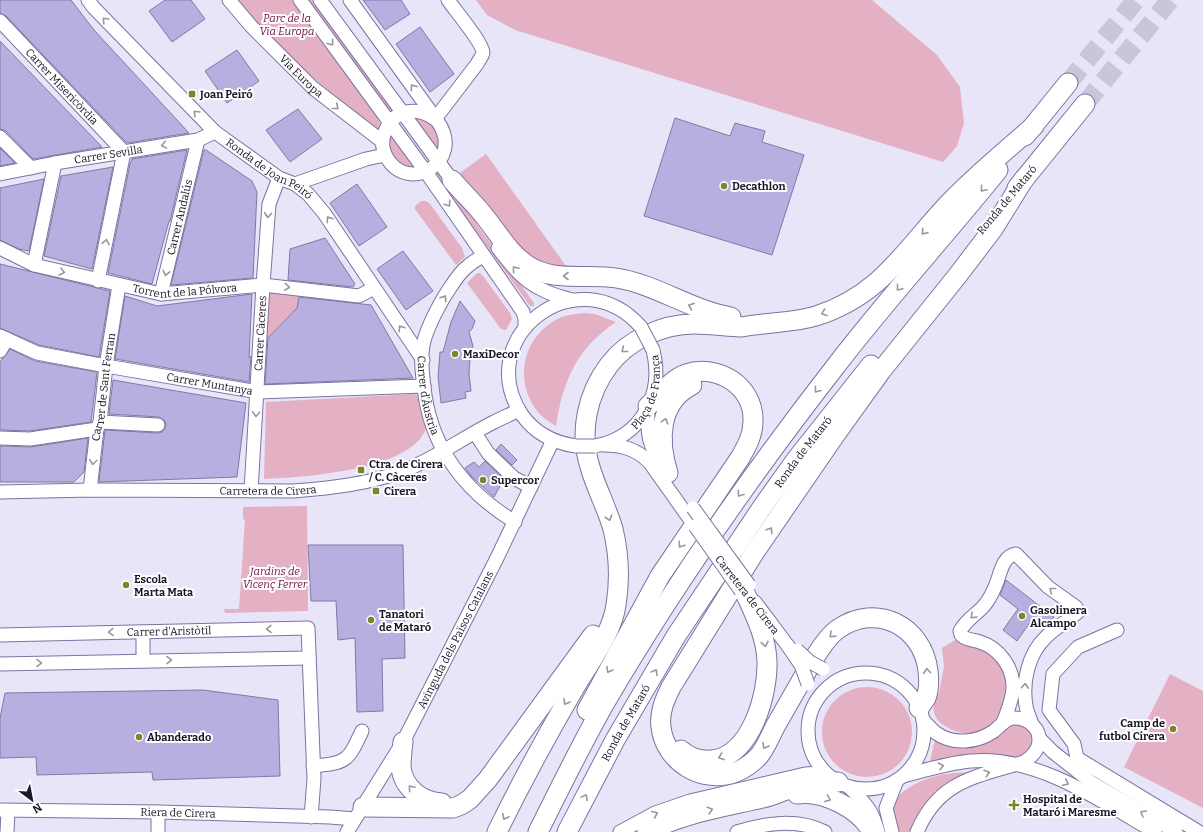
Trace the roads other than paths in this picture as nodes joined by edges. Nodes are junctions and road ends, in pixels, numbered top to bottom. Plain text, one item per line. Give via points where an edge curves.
1 (88, 0) edge
2 (229, 0) edge
3 (300, 0) edge
4 (320, 0) edge
5 (350, 0) edge
6 (448, 0) edge
7 (0, 21) edge
8 (1068, 83) tunnel mouth
9 (1085, 104) tunnel mouth
10 (403, 113) junction
11 (435, 119) junction
12 (389, 123) junction
13 (1034, 126) junction
14 (216, 132) junction
15 (0, 137) edge
16 (198, 140) junction
17 (384, 148) junction
18 (124, 152) junction
19 (55, 163) junction
20 (438, 163) junction
21 (31, 168) junction
22 (426, 172) junction
23 (0, 174) edge
24 (279, 178) junction
25 (1024, 179) junction
26 (452, 180) junction
27 (295, 184) junction
28 (0, 248) edge
29 (483, 256) junction
30 (34, 265) junction
31 (98, 281) junction
32 (119, 285) junction
33 (263, 285) junction
34 (374, 288) junction
35 (161, 294) junction
36 (572, 300) junction
37 (755, 325) junction
38 (525, 328) junction
39 (3, 338) edge
40 (0, 351) edge
41 (423, 360) junction
42 (106, 366) junction
43 (424, 386) junction
44 (258, 392) junction
45 (648, 407) junction
46 (519, 410) junction
47 (158, 425) dead end
48 (98, 426) junction
49 (475, 433) junction
50 (0, 438) edge
51 (553, 440) junction
52 (596, 445) junction
53 (444, 451) junction
54 (668, 473) junction
55 (723, 483) junction
56 (532, 487) junction
57 (90, 490) junction
58 (251, 491) junction
59 (0, 492) edge
60 (691, 513) junction
61 (515, 522) junction
62 (754, 553) junction
63 (746, 590) junction
64 (618, 592) junction
65 (1117, 630) dead end
66 (143, 632) junction
67 (0, 635) edge
68 (789, 643) junction
69 (309, 658) junction
70 (143, 661) junction
71 (0, 664) edge
72 (883, 676) junction
73 (921, 714) junction
74 (1003, 723) junction
75 (1032, 724) junction
76 (362, 731) dead end
77 (1039, 738) junction
78 (403, 742) junction
79 (810, 746) junction
80 (508, 752) junction
81 (1016, 764) junction
82 (313, 766) junction
83 (900, 778) junction
84 (837, 780) junction
85 (776, 795) junction
86 (4, 811) edge
87 (158, 812) junction
88 (359, 813) junction
89 (311, 817) junction
90 (7, 832) edge
91 (158, 832) edge
92 (347, 832) edge
93 (498, 832) edge
94 (524, 832) edge
95 (538, 832) edge
96 (567, 832) edge
97 (620, 832) edge
98 (647, 832) edge
99 (737, 832) edge
100 (825, 832) edge
101 (872, 832) edge
102 (878, 832) edge
103 (892, 832) edge
104 (917, 832) edge
105 (1155, 832) edge
106 (1176, 832) edge
107 (1198, 832) edge

14 -> 1 street, Ronda de Joan Peiró
2 -> 17 street, Via Europa via 251,26 313,88
3 -> 12 street
4 - 10 street
11 -> 5 street
6 - 11 street via 478,40 483,52 477,64
7 - 18 street, Carrer Misericòrdia
8 - 13 highway
9 - 25 highway, Ronda de Mataró
10 - 11 street via 418,111
10 - 12 street
10 - 20 street
11 - 20 street via 443,129 446,144
12 - 17 street via 384,133
12 - 22 street
13 -> 37 highway via 984,168 900,261 873,286 843,305 815,316 789,322
13 -> 95 highway via 835,367 719,524 603,707
14 - 16 street, Carrer Sevilla
14 - 24 street, Ronda de Joan Peiró
15 - 21 street
16 -> 18 street, Carrer Sevilla
16 -> 35 street, Carrer Andalús
17 - 22 street, Via Europa via 389,162 400,171 415,174
17 - 27 street via 366,159
18 - 19 street, Carrer Sevilla
31 -> 18 street
19 - 21 street, Carrer Sevilla
19 - 30 street
20 - 22 street
20 - 26 street
21 - 23 street, Carrer Sevilla
22 -> 29 street
24 - 27 street, Ronda de Joan Peiró
24 -> 33 street, Carrer Càceres via 269,204
62 -> 25 highway via 881,370 993,229
96 -> 25 highway, Ronda de Mataró via 615,740 676,636 763,506 838,405
36 -> 26 street via 543,290 521,276
37 -> 26 highway via 742,319 698,308 628,280 603,276 557,276 535,270 514,255
34 -> 27 street, Ronda de Joan Peiró via 324,213 308,194
28 - 30 street, Torrent de la Pólvora
29 - 38 street via 523,312
41 -> 29 street, Carrer d'Àustria via 424,342 436,310 466,266
30 -> 31 street, Torrent de la Pólvora
31 - 32 street, Torrent de la Pólvora
32 - 35 street, Torrent de la Pólvora
32 - 42 street, Carrer de Sant Ferran
33 -> 34 street, Torrent de la Pólvora via 359,296
33 - 35 street, Torrent de la Pólvora
33 - 44 street, Carrer Càceres
41 -> 34 street, Ronda de Joan Peiró
36 - 38 street, Plaça de França via 546,310
36 - 45 street, Plaça de França, bridge via 598,301 614,306 629,315 641,327 650,342 657,375
37 -> 64 highway via 742,327 691,324 658,331 639,339 618,355 596,386 587,413 585,436 589,464 615,538
38 - 46 street, Plaça de França via 515,345 510,364 512,393
39 - 40 street
39 - 42 street, Carrer Muntanya via 37,353
41 - 43 street, Carrer d'Àustria
42 - 44 street, Carrer Muntanya
42 - 48 street, Carrer de Sant Ferran
43 - 44 street, Carrer Muntanya
43 - 53 street, Carrer d'Àustria via 425,401 436,437
44 -> 58 street, Carrer Càceres
45 - 52 street, Plaça de França via 626,432
45 - 54 street, Carretera de Cirera via 647,428 650,443
45 - 55 highway via 676,379 694,372 703,370 720,373 738,386 750,404 752,428 747,446
46 - 49 street, Carretera de Cirera
46 - 51 street, Plaça de França via 530,424
47 - 48 street
48 - 50 street via 30,439
48 -> 57 street, Carrer de Sant Ferran
49 - 53 street, Carretera de Cirera
49 - 56 street via 488,453 514,478
51 - 52 street, Plaça de França, bridge via 576,446
51 - 56 street, Avinguda dels Països Catalans
52 - 60 street, Carretera de Cirera via 617,446 636,451 650,463
53 - 58 street, Carretera de Cirera via 407,469 355,485
53 - 61 street, Carrer d'Àustria via 471,488
54 -> 55 highway via 662,439 670,406 677,395 686,388 698,382 712,382 733,393 744,413 743,433 728,464
54 - 60 street, Carretera de Cirera
55 -> 94 highway via 660,576 598,688
56 - 61 street, Avinguda dels Països Catalans
57 - 58 street, Carretera de Cirera
57 - 59 street, Carretera de Cirera
60 - 63 street, Carretera de Cirera, bridge
61 - 78 street, Avinguda dels Països Catalans
63 -> 62 highway via 759,622 766,649 767,673 758,713 746,737 734,751 715,760 693,758 681,751 672,737 668,723 671,705 677,690 748,570
73 -> 62 highway via 926,697 928,673 925,657 918,642 906,629 893,621 878,618 860,619 836,630 827,640 793,694 765,746 752,762 735,772 713,775 691,770 676,758 666,745 661,729 661,715 666,697
63 - 68 street, Carretera de Cirera
64 - 80 highway via 595,633
64 -> 93 highway via 616,608 605,635 547,736
65 - 107 street via 1078,647 1053,674 1049,710 1074,744 1077,758
66 -> 67 street, Carrer d'Aristòtil
69 -> 66 street, Carrer d'Aristòtil via 308,628
66 - 70 street
68 - 72 street, Carretera de Cirera, bridge via 823,669 835,672 871,669
68 - 79 street, Carretera de Cirera, bridge via 808,684 809,698 803,734 807,745
70 -> 69 street
69 - 82 street, Carrer d'Aristòtil
71 -> 70 street
72 - 73 street via 911,694
72 - 79 street via 866,673 848,676 826,690 811,711 808,728
73 - 74 street via 935,732 950,740 962,742 990,734
73 - 83 street via 924,735 921,750
74 - 75 street via 1014,718
75 -> 74 street via 1026,708 1025,695 1030,660 1045,637 1078,612 1073,604 1048,587 1016,554 1006,559 995,588 983,607 960,631 963,637 990,647 1008,665 1014,688
75 - 77 street via 1039,733
76 - 82 street via 352,753 342,761
77 - 81 street via 1039,746 1031,757
106 -> 77 street via 1091,782
80 -> 78 highway via 496,757 464,798 446,803 435,802 421,797 408,785 401,769
78 - 88 street, Avinguda dels Països Catalans
79 - 84 street via 816,760
80 - 88 highway via 488,779 461,805 445,809
83 -> 81 street via 957,762 992,761
104 -> 81 street via 930,808 953,787 966,780
81 -> 105 street via 1084,791
82 - 89 street, Carrer d'Aristòtil
83 - 84 street via 878,788 864,789
83 - 103 street via 886,808
84 - 85 highway via 794,788
97 -> 84 street via 655,813 690,801 805,774
84 - 102 street via 868,806
98 -> 85 highway via 682,818
85 -> 101 highway via 809,793 840,803 864,821
86 - 87 street, Riera de Cirera
86 - 90 street
87 - 89 street, Riera de Cirera
87 - 91 street
88 - 89 street, Riera de Cirera
88 - 92 street, Avinguda dels Països Catalans
99 - 100 street via 757,826 784,823 808,826

